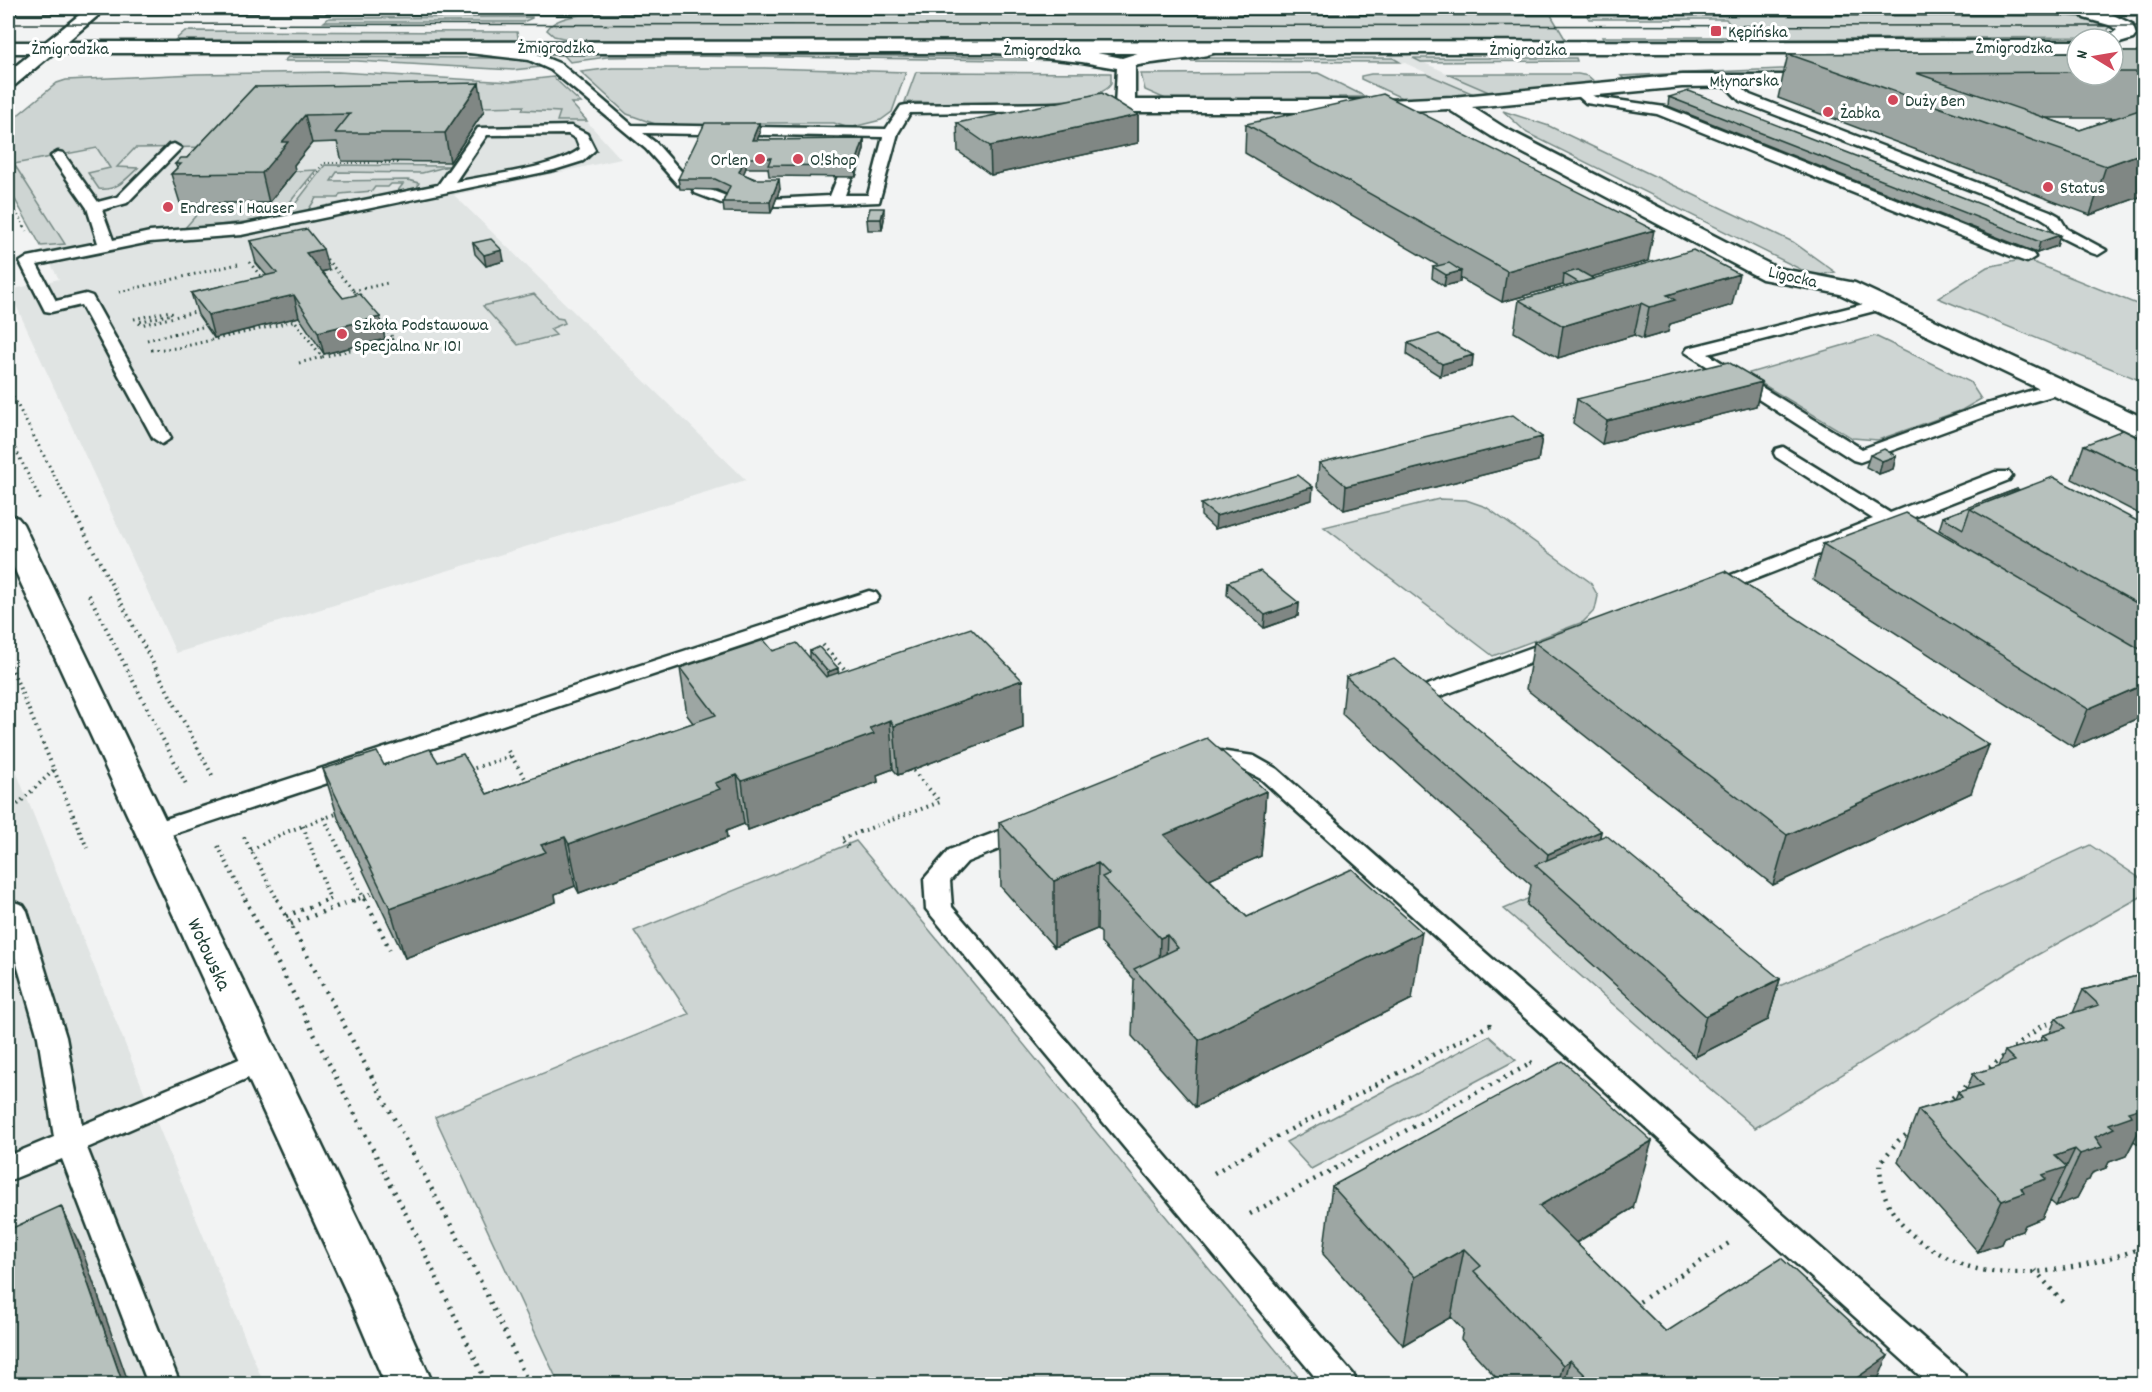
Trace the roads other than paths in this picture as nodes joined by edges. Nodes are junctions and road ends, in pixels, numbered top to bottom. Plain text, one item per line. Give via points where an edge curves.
1 (8, 8) edge
2 (98, 8) edge
3 (1171, 8) edge
4 (1511, 8) edge
5 (1938, 8) edge
6 (610, 9) junction
7 (2061, 9) junction
8 (2145, 9) edge
9 (2125, 27) edge
10 (557, 47) junction
11 (2065, 47) edge
12 (8, 48) edge
13 (456, 48) junction
14 (2125, 48) edge
15 (2143, 48) edge
16 (50, 49) junction
17 (1003, 49) junction
18 (1211, 50) junction
19 (1124, 64) junction
20 (1845, 79) edge
21 (1727, 80) junction
22 (8, 81) edge
23 (1578, 90) junction
24 (1452, 103) junction
25 (1078, 107) edge
26 (629, 129) junction
27 (856, 133) junction
28 (891, 134) junction
29 (174, 148) dead end
30 (854, 149) edge
31 (58, 156) dead end
32 (845, 176) edge
33 (683, 182) edge
34 (443, 189) junction
35 (700, 190) edge
36 (836, 199) junction
37 (729, 202) edge
38 (775, 202) edge
39 (94, 207) junction
40 (107, 245) junction
41 (2098, 250) dead end
42 (2027, 257) dead end
43 (1884, 304) junction
44 (2059, 388) junction
45 (2145, 429) edge
46 (162, 438) dead end
47 (1831, 438) junction
48 (2002, 476) dead end
49 (1888, 520) junction
50 (8, 524) edge
51 (869, 597) dead end
52 (1687, 599) edge
53 (1576, 639) edge
54 (1419, 696) edge
55 (1174, 769) edge
56 (1055, 817) edge
57 (153, 832) junction
58 (14, 911) dead end
59 (261, 1061) junction
60 (70, 1142) junction
61 (8, 1169) edge
62 (164, 1384) edge
63 (409, 1384) edge
64 (1341, 1384) edge
65 (1952, 1384) edge

1 - 2 main road, Żmigrodzka
2 - 6 main road, Żmigrodzka
2 - 16 main road
3 - 4 main road, Żmigrodzka
3 - 6 main road, Żmigrodzka
4 - 5 main road, Żmigrodzka
5 - 7 main road, Żmigrodzka
6 - 10 main road via 559,14 529,29 535,40
7 - 8 main road, Żmigrodzka
7 - 9 main road via 2102,16
10 - 13 main road, Żmigrodzka
10 - 17 main road, Żmigrodzka
11 - 18 main road, Żmigrodzka
12 - 16 main road, Żmigrodzka
13 - 16 main road, Żmigrodzka
13 - 26 lane via 532,56 552,65
14 - 15 main road
16 - 22 main road
17 - 18 main road, Żmigrodzka
17 - 19 main road
18 - 19 main road via 1147,56
19 - 24 main road, Młynarska via 1126,70 1115,106 1309,108
20 - 21 main road, Młynarska
21 - 23 main road, Młynarska
21 - 41 lane via 1745,98 2045,214 2054,219 2061,232
23 - 24 main road, Młynarska
23 - 42 lane via 1591,100 1660,110
24 - 43 main road, Ligocka via 1498,132 1770,274 1847,288
25 - 28 lane via 906,109
26 - 27 lane
26 - 33 lane via 651,146
27 - 28 lane
27 - 30 lane
28 - 36 lane via 874,200
29 - 39 lane via 122,201
31 - 39 lane
32 - 36 lane
34 - 34 lane via 549,167 578,158 588,150 582,137 571,130 483,131
34 - 40 lane via 241,230 150,237
35 - 37 lane
36 - 38 lane
39 - 40 lane
40 - 46 lane via 28,262 51,307 86,299
43 - 44 main road, Ligocka
43 - 47 lane via 1694,352
44 - 45 main road, Ligocka
44 - 47 lane via 1860,456
47 - 49 lane via 1783,453
48 - 49 lane
49 - 52 lane
50 - 57 main road, Wołowska
51 - 57 lane
53 - 54 lane
55 - 65 lane via 1206,756 1246,761 1269,774
56 - 64 lane via 958,855 937,879 939,909
57 - 59 main road, Wołowska
58 - 60 lane via 52,1037
59 - 60 lane
59 - 63 main road, Wołowska
60 - 61 lane
60 - 62 lane

